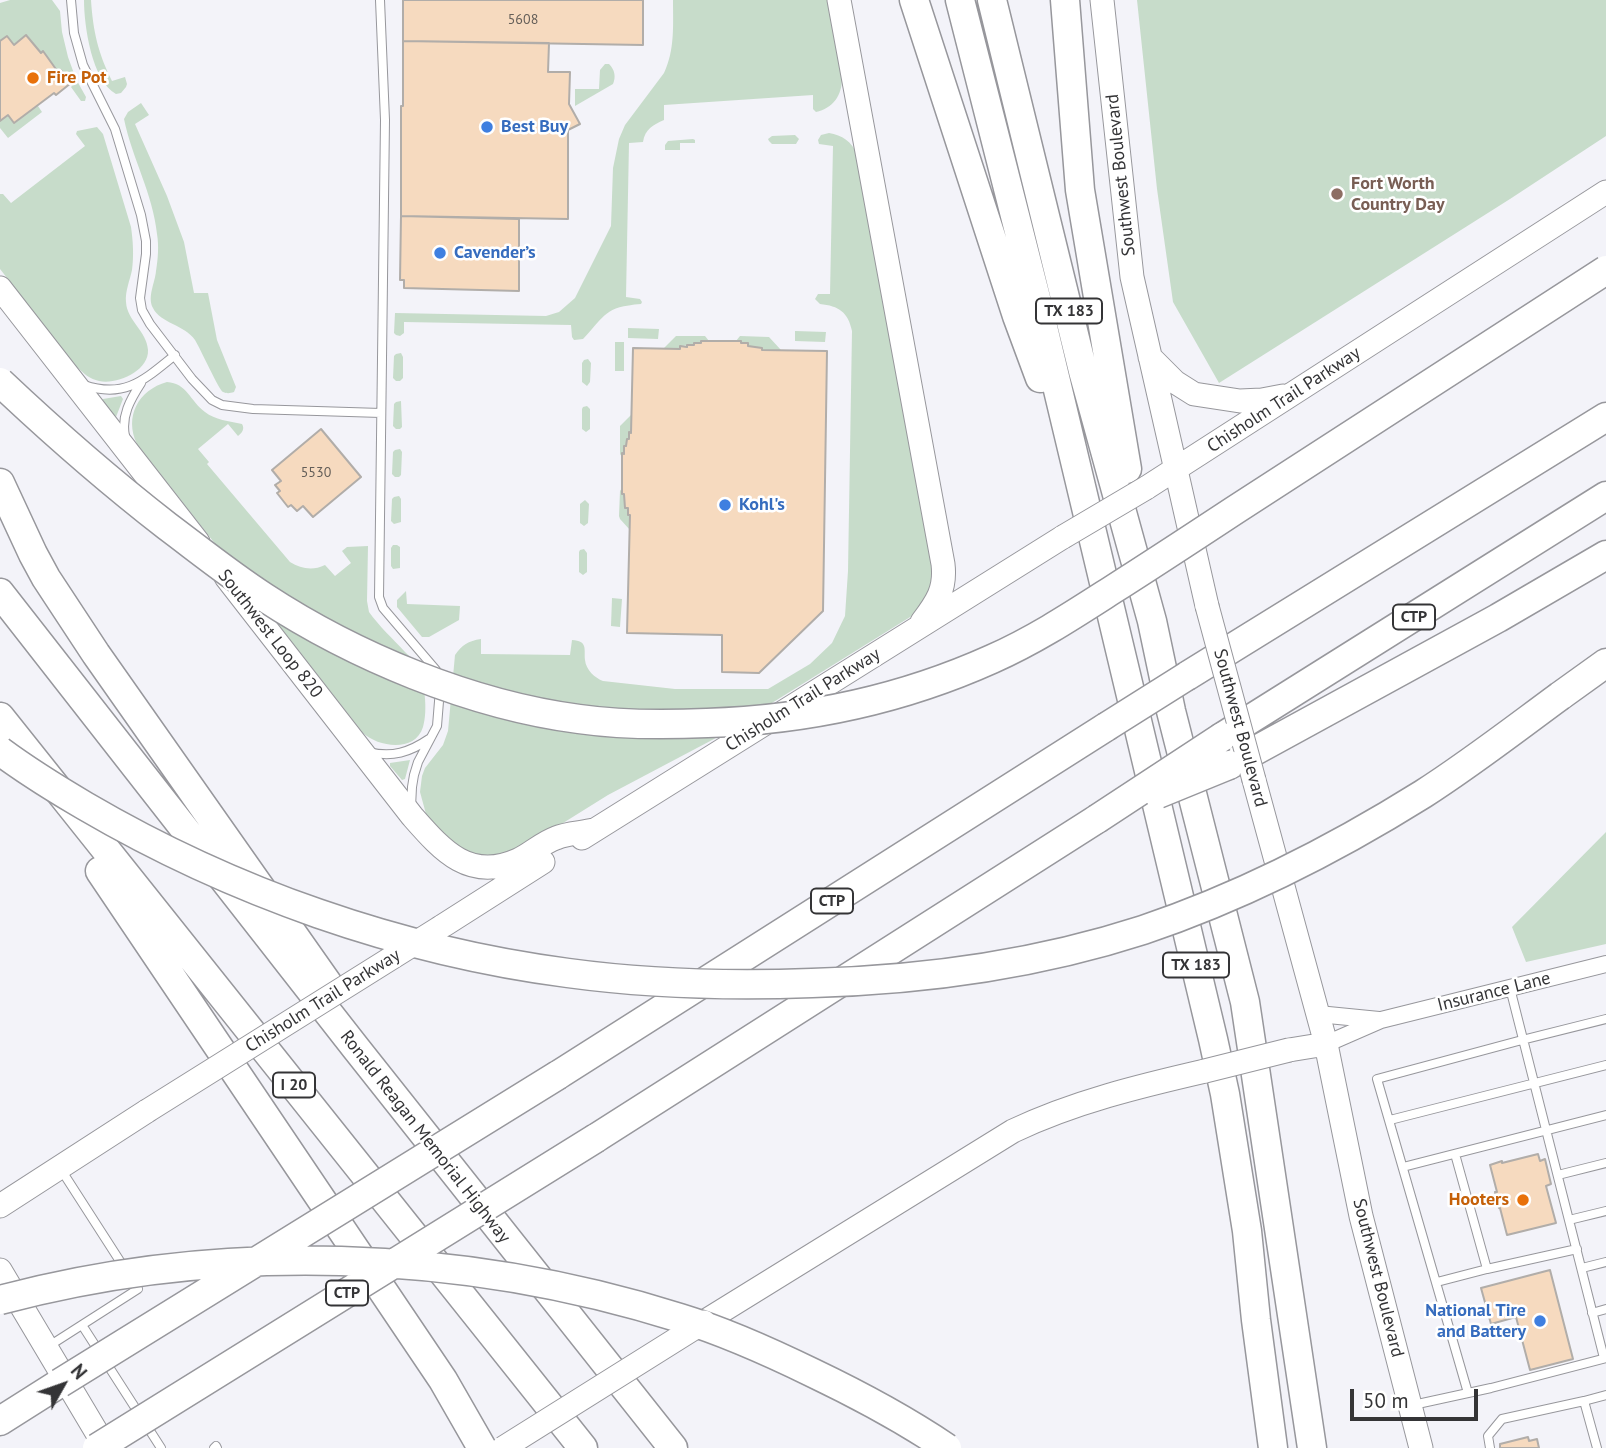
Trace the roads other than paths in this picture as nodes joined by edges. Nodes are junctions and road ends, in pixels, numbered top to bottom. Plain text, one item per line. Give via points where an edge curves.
1 (71, 0) edge
2 (380, 0) edge
3 (839, 0) edge
4 (914, 0) edge
5 (960, 0) edge
6 (992, 0) edge
7 (1065, 0) edge
8 (1102, 0) edge
9 (1606, 192) edge
10 (1606, 270) edge
11 (0, 288) edge
12 (175, 355) junction
13 (1150, 356) junction
14 (71, 378) junction
15 (0, 382) edge
16 (142, 382) junction
17 (1296, 393) junction
18 (1606, 396) edge
19 (381, 413) junction
20 (1606, 417) edge
21 (132, 459) junction
22 (1176, 471) junction
23 (0, 484) edge
24 (1081, 489) junction
25 (1606, 496) edge
26 (1460, 508) junction
27 (1606, 555) edge
28 (0, 593) edge
29 (1152, 621) junction
30 (918, 628) junction
31 (1606, 663) edge
32 (2, 720) edge
33 (432, 738) junction
34 (359, 749) junction
35 (0, 751) edge
36 (412, 816) junction
37 (1097, 819) junction
38 (594, 830) junction
39 (1606, 964) edge
40 (1510, 988) junction
41 (1318, 1014) junction
42 (1606, 1019) edge
43 (1381, 1020) junction
44 (1522, 1040) junction
45 (1326, 1044) junction
46 (355, 1047) junction
47 (1606, 1065) edge
48 (1534, 1084) junction
49 (1606, 1115) edge
50 (1390, 1120) junction
51 (1546, 1130) junction
52 (1455, 1154) junction
53 (1606, 1164) edge
54 (1403, 1167) junction
55 (60, 1168) junction
56 (1558, 1175) junction
57 (0, 1206) edge
58 (1606, 1212) edge
59 (1569, 1220) junction
60 (1577, 1249) junction
61 (1606, 1262) edge
62 (1582, 1268) junction
63 (1487, 1269) junction
64 (0, 1270) edge
65 (1437, 1282) junction
66 (0, 1300) edge
67 (1606, 1309) edge
68 (1592, 1312) junction
69 (82, 1325) junction
70 (46, 1348) junction
71 (1605, 1358) edge
72 (443, 1380) junction
73 (60, 1383) junction
74 (1468, 1393) junction
75 (1606, 1395) edge
76 (1584, 1401) junction
77 (0, 1406) edge
78 (1410, 1406) junction
79 (0, 1421) edge
80 (97, 1448) edge
81 (106, 1448) edge
82 (161, 1448) edge
83 (470, 1448) edge
84 (482, 1448) edge
85 (503, 1448) edge
86 (583, 1448) edge
87 (673, 1448) edge
88 (947, 1448) edge
89 (1273, 1448) edge
90 (1312, 1448) edge
91 (1421, 1448) edge
92 (1490, 1448) edge
93 (1597, 1448) edge

1 - 12 lane via 83,65 115,129 141,215 146,241 142,310
2 - 19 lane via 385,120
3 - 30 main road via 943,564 942,589
4 - 24 highway via 1017,316
5 - 24 highway, TX 183
6 - 29 highway, TX 183 via 1083,370
7 - 29 highway via 1080,190
8 - 13 main road, Southwest Boulevard via 1132,277
9 - 17 main road, Chisholm Trail Parkway
10 - 15 highway, bridge via 1043,633 988,661 914,688 832,709 759,720 652,724 580,719 505,705 386,663 301,620 229,573 127,495
11 - 14 main road, Southwest Loop 820
12 - 16 lane
12 - 19 lane via 203,391 222,405
13 - 17 main road via 1194,394 1240,401
13 - 22 main road, Southwest Boulevard
14 - 16 lane via 107,390
14 - 21 main road, Southwest Loop 820
16 - 21 lane via 125,418
17 - 22 main road, Chisholm Trail Parkway
18 - 26 highway
19 - 33 lane via 379,597 383,608 436,670 440,690
20 - 26 highway, CTP
21 - 34 main road, Southwest Loop 820
22 - 30 main road, Chisholm Trail Parkway, bridge
22 - 41 main road, Southwest Boulevard, bridge via 1207,606
23 - 46 highway via 39,566 96,654 342,1004
24 - 89 highway, TX 183 via 1225,1094
25 - 37 highway, CTP, bridge
26 - 73 highway, CTP, bridge
27 - 37 highway, bridge via 1228,765
28 - 46 highway, Ronald Reagan Memorial Highway
29 - 90 highway, TX 183 via 1245,1002
30 - 38 main road, Chisholm Trail Parkway
31 - 35 highway, bridge via 1436,785 1379,820 1289,869 1195,911 1047,957 866,982 726,985 622,979 504,963 401,938 280,899 187,859 55,788
32 - 72 highway via 29,780 108,881
32 - 86 highway, I 20
33 - 34 lane via 399,754
33 - 36 lane via 414,775
34 - 36 main road, Southwest Loop 820
36 - 38 main road, Southwest Loop 820 via 445,849 481,868 500,867 555,838
37 - 80 highway, CTP, bridge via 596,1139
38 - 55 main road, Chisholm Trail Parkway, bridge
39 - 40 street, Insurance Lane
40 - 43 street, Insurance Lane
40 - 44 lane
41 - 43 street, Insurance Lane
41 - 45 main road, Southwest Boulevard
42 - 44 lane
43 - 45 street, Insurance Lane
44 - 48 lane
44 - 50 lane via 1377,1079
45 - 78 main road, Southwest Boulevard via 1361,1216
45 - 85 main road, bridge via 1130,1089 1013,1131
46 - 87 highway, Ronald Reagan Memorial Highway
47 - 48 lane
48 - 50 lane
48 - 51 lane
49 - 51 lane
50 - 54 lane
51 - 52 lane
51 - 56 lane
52 - 54 lane
52 - 63 lane
53 - 56 lane
54 - 65 lane
55 - 57 main road, Chisholm Trail Parkway
55 - 69 lane via 138,1289
56 - 59 lane
58 - 59 lane
59 - 60 lane
60 - 62 lane
60 - 63 lane
61 - 62 lane
62 - 68 lane
63 - 65 lane
64 - 70 main road
65 - 74 lane
66 - 88 highway, bridge via 191,1265 322,1260 462,1270 565,1288 682,1318 854,1392
67 - 68 lane
68 - 71 lane
69 - 70 lane
69 - 82 lane
70 - 81 main road
71 - 74 lane
72 - 83 highway
72 - 84 highway
73 - 77 highway
73 - 79 highway, CTP
74 - 78 lane
75 - 76 lane
76 - 92 lane via 1502,1419 1488,1436
76 - 93 lane
78 - 91 main road, Southwest Boulevard

